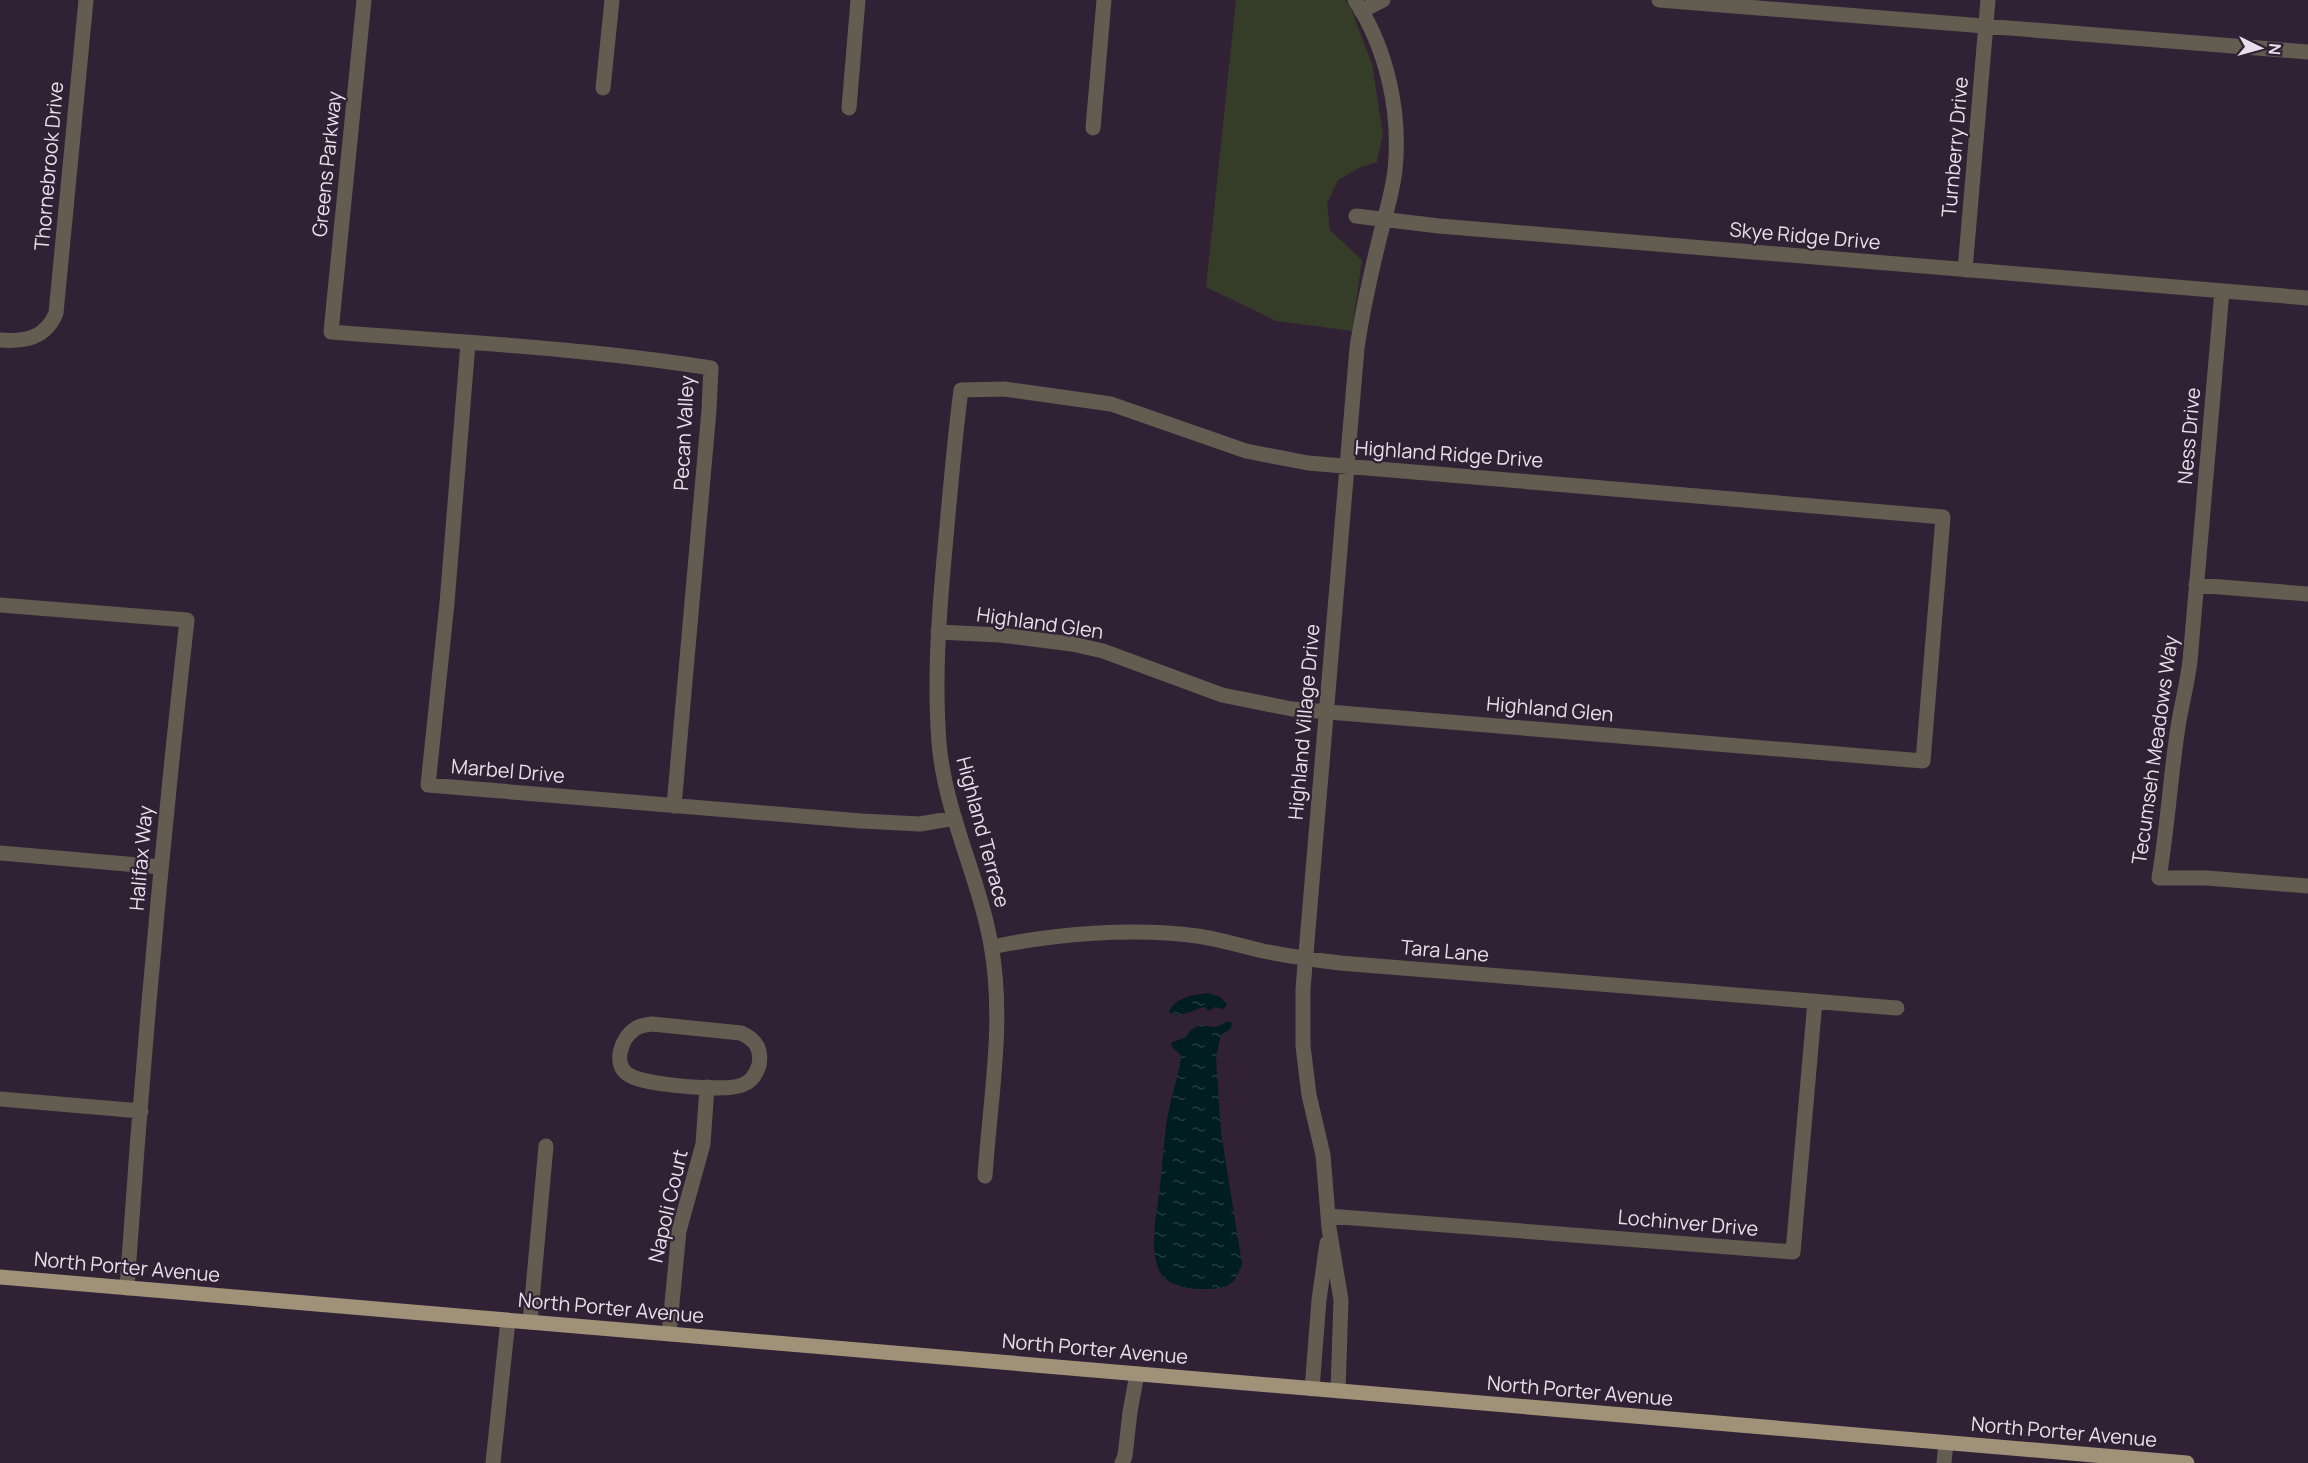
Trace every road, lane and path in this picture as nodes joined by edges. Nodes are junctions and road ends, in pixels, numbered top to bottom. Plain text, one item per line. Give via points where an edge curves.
1 (86, 0) edge
2 (364, 0) edge
3 (612, 0) edge
4 (858, 0) edge
5 (1104, 0) edge
6 (1383, 0) edge
7 (1659, 0) edge
8 (1988, 0) edge
9 (1358, 6) edge
10 (1986, 27) junction
11 (2308, 51) edge
12 (603, 88) dead end
13 (849, 108) dead end
14 (1093, 128) dead end
15 (1356, 216) dead end
16 (1384, 219) junction
17 (1965, 270) junction
18 (2222, 291) junction
19 (2308, 298) edge
20 (331, 332) joint
21 (0, 340) edge
22 (468, 343) junction
23 (961, 390) joint
24 (1347, 467) junction
25 (1943, 517) joint
26 (2196, 585) junction
27 (2308, 594) edge
28 (0, 604) edge
29 (939, 632) junction
30 (1326, 711) junction
31 (674, 806) junction
32 (955, 818) junction
33 (0, 853) edge
34 (161, 867) junction
35 (2308, 886) edge
36 (992, 947) junction
37 (1305, 959) junction
38 (1815, 1001) junction
39 (1897, 1008) dead end
40 (707, 1087) junction
41 (0, 1099) edge
42 (141, 1111) junction
43 (546, 1146) dead end
44 (985, 1176) dead end
45 (1329, 1222) junction
46 (0, 1277) edge
47 (128, 1288) junction
48 (508, 1320) junction
49 (530, 1322) junction
50 (669, 1334) junction
51 (1137, 1374) junction
52 (1312, 1389) junction
53 (1338, 1391) junction
54 (1946, 1443) junction
55 (493, 1463) edge
56 (1122, 1463) edge
57 (1944, 1463) edge
58 (2187, 1463) edge

1 - 21 street, Thornebrook Drive via 52,323 44,332 22,341
2 - 20 street, Greens Parkway
3 - 12 street
4 - 13 street
5 - 14 street
6 - 9 street
7 - 10 street
8 - 10 street, Turnberry Drive
9 - 16 street, Highland Village Drive via 1381,53 1394,108 1395,171
10 - 11 street
10 - 17 street, Turnberry Drive
15 - 16 street
16 - 17 street, Skye Ridge Drive
16 - 24 street, Highland Village Drive via 1361,321
17 - 18 street, Skye Ridge Drive
18 - 19 street, Skye Ridge Drive
18 - 26 street, Ness Drive
20 - 22 street, Pecan Valley
22 - 31 street, Pecan Valley via 711,368
22 - 31 street, Marbel Drive via 428,785
23 - 24 street, Highland Ridge Drive via 1004,389 1111,404 1246,451
23 - 29 street, Highland Terrace
24 - 25 street, Highland Ridge Drive
24 - 30 street, Highland Village Drive
25 - 30 street, Highland Glen via 1923,761
26 - 27 street
26 - 35 street, Tecumseh Meadows Way via 2186,692 2177,732 2159,878
28 - 34 street, Halifax Way via 187,620
29 - 30 street, Highland Glen via 1072,644 1103,651 1222,695 1292,709
29 - 32 street, Highland Terrace via 939,745
30 - 37 street, Highland Village Drive
31 - 32 street, Marbel Drive via 920,824
32 - 36 street, Highland Terrace
33 - 34 street
34 - 42 street, Halifax Way
36 - 37 street, Tara Lane via 1073,935 1173,933
36 - 44 street, Highland Terrace via 997,1045
37 - 38 street, Tara Lane
37 - 45 street, Highland Village Drive via 1303,1046 1323,1155
38 - 39 street, Tara Lane
38 - 45 street, Lochinver Drive via 1792,1252
40 - 40 street via 725,1089 752,1080 759,1053 751,1038 730,1030 652,1024 640,1026 624,1038 619,1057 627,1075 651,1082
40 - 50 street, Napoli Court via 703,1144 679,1231
41 - 42 street
42 - 47 street, Halifax Way
43 - 49 street
45 - 52 street, Highland Village Drive
45 - 53 street, Highland Village Drive via 1341,1300
46 - 47 main road, North Porter Avenue
47 - 48 main road, North Porter Avenue
48 - 49 main road, North Porter Avenue
48 - 55 street
49 - 50 main road, North Porter Avenue
50 - 51 main road, North Porter Avenue
51 - 52 main road, North Porter Avenue
51 - 56 street
52 - 53 main road, North Porter Avenue
53 - 54 main road, North Porter Avenue
54 - 57 street
54 - 58 main road, North Porter Avenue

